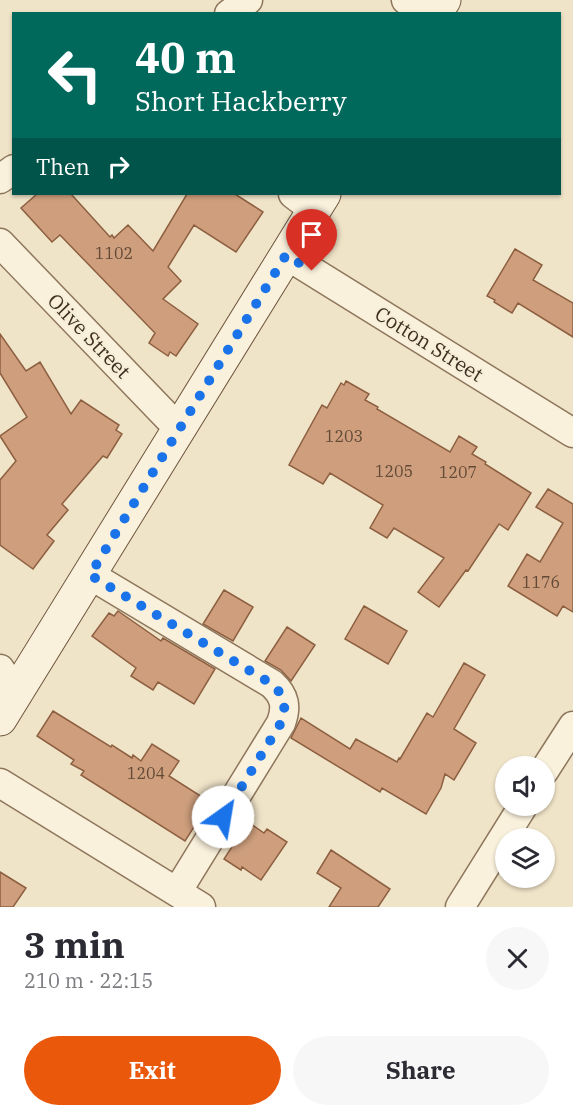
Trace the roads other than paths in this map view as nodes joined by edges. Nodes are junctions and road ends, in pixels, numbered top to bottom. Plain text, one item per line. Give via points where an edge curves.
1 (248, 0) edge
2 (406, 0) edge
3 (233, 12) edge
4 (425, 12) edge
5 (311, 199) edge
6 (0, 243) edge
7 (286, 255) junction
8 (178, 428) junction
9 (573, 433) edge
10 (90, 575) junction
11 (5, 694) edge
12 (573, 726) edge
13 (554, 756) edge
14 (0, 783) edge
15 (517, 816) edge
16 (177, 892) junction
17 (201, 907) edge
18 (460, 907) edge

1 - 3 street
2 - 4 street
5 - 7 street
6 - 8 street, Olive Street
7 - 8 street
7 - 9 street, Cotton Street
8 - 10 street
10 - 11 street
10 - 16 street via 272,684 284,702 281,723
12 - 13 street
14 - 16 street
15 - 18 street
16 - 17 street

